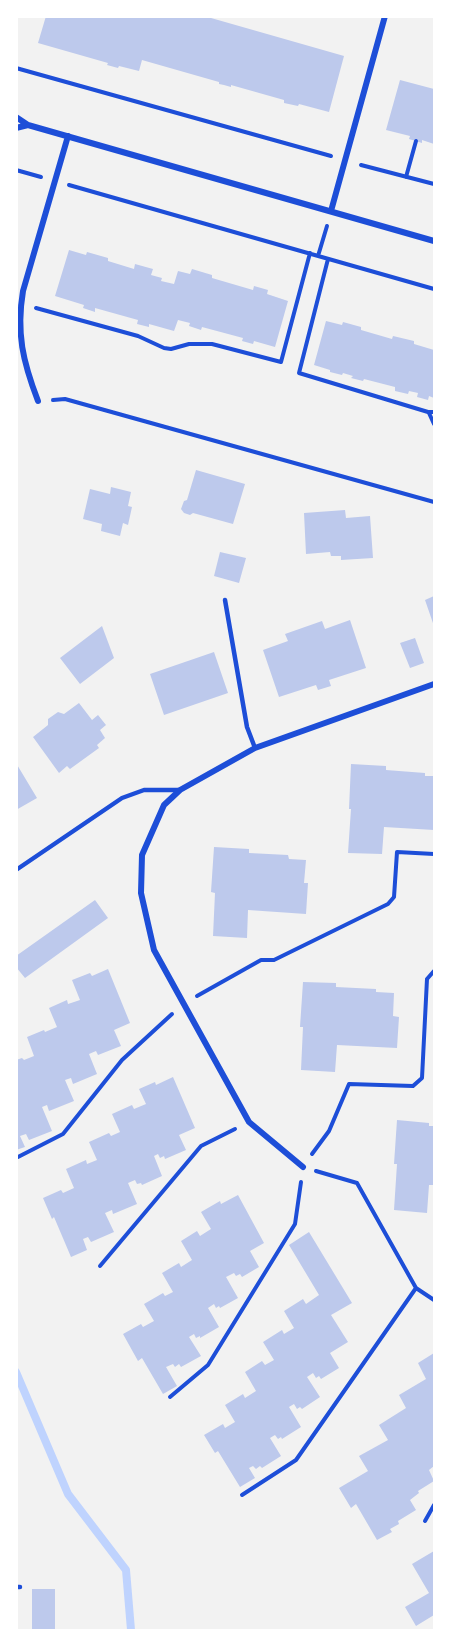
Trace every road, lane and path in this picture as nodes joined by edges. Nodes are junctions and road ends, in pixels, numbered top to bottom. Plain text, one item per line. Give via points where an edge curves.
1 (386, 16) edge
2 (16, 68) edge
3 (16, 117) edge
4 (28, 125) junction
5 (16, 128) edge
6 (68, 136) junction
7 (416, 141) dead end
8 (346, 160) junction
9 (16, 170) edge
10 (406, 177) junction
11 (54, 181) junction
12 (435, 184) edge
13 (331, 211) junction
14 (435, 241) edge
15 (310, 253) junction
16 (318, 256) junction
17 (328, 259) junction
18 (435, 289) edge
19 (44, 310) dead end
20 (38, 401) joint
21 (428, 412) junction
22 (435, 412) edge
23 (435, 424) edge
24 (434, 501) edge
25 (225, 600) dead end
26 (435, 684) edge
27 (255, 748) junction
28 (180, 790) junction
29 (435, 854) edge
30 (16, 870) edge
31 (435, 971) edge
32 (183, 1004) junction
33 (249, 1122) junction
34 (16, 1158) edge
35 (303, 1167) junction
36 (100, 1266) dead end
37 (416, 1288) junction
38 (435, 1300) edge
39 (170, 1397) dead end
40 (242, 1495) dead end
41 (435, 1505) edge
42 (425, 1521) dead end

1 - 8 street
2 - 8 path
3 - 4 street
4 - 5 street
4 - 6 street
6 - 11 street
6 - 13 street
7 - 10 path
8 - 10 path
8 - 13 street
9 - 11 path
10 - 12 path
11 - 15 path
11 - 20 street via 19,312 25,363
13 - 14 street
13 - 16 path
15 - 16 path
15 - 19 path via 281,362 212,344 164,348 138,336
16 - 17 path
17 - 18 path
17 - 21 path via 298,373
20 - 24 path via 65,399
21 - 22 path
21 - 23 path
25 - 27 lane via 247,727
26 - 27 street
27 - 28 street
28 - 30 lane via 144,790 122,798
28 - 32 street via 164,805 142,855 141,893 154,951
29 - 32 path via 396,852 394,897 388,904 274,960 261,960
31 - 35 path via 427,979 422,1078 413,1086 349,1084 329,1131
32 - 33 street
32 - 34 path via 122,1060 63,1134
33 - 35 street
33 - 36 path via 201,1146
35 - 37 path via 357,1183
35 - 39 path via 295,1224 208,1365
37 - 38 path
37 - 40 path via 296,1460
41 - 42 path

